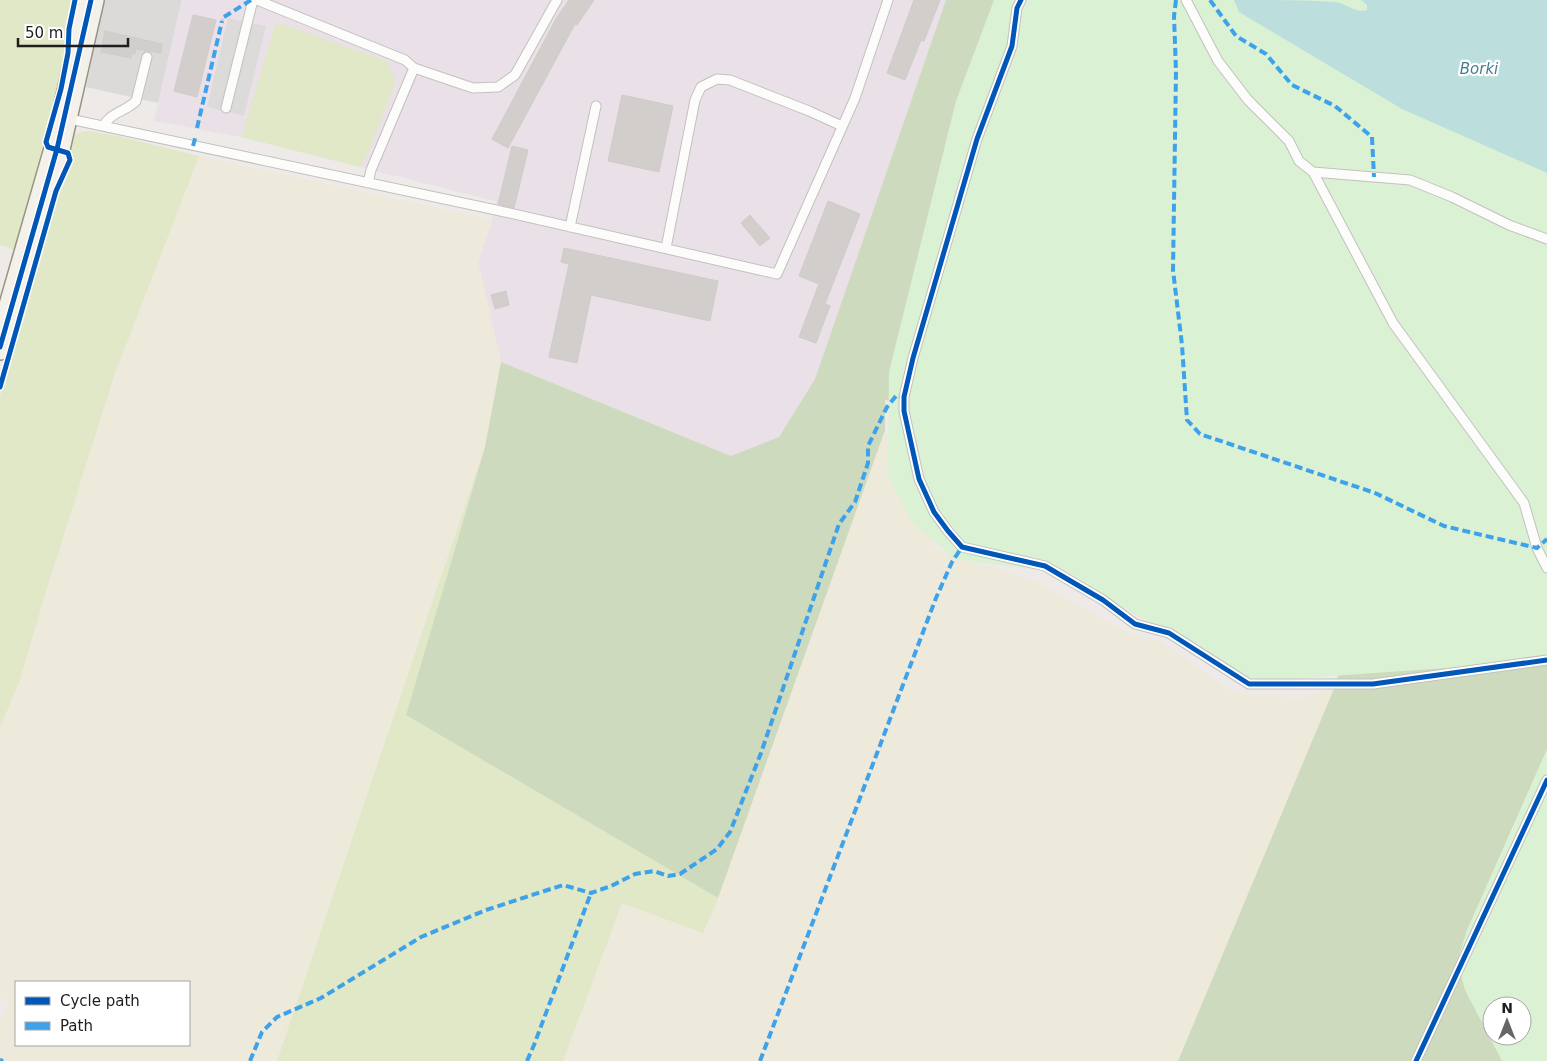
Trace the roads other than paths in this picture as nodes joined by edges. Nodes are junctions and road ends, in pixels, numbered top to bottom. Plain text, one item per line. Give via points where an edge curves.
1 (91, 0) edge
2 (255, 0) edge
3 (557, 0) edge
4 (888, 0) edge
5 (1020, 0) edge
6 (1186, 0) edge
7 (147, 56) dead end
8 (414, 68) junction
9 (596, 106) dead end
10 (226, 108) dead end
11 (65, 118) junction
12 (103, 126) junction
13 (842, 126) junction
14 (1313, 172) junction
15 (368, 183) junction
16 (570, 227) junction
17 (1547, 239) edge
18 (666, 248) junction
19 (0, 347) edge
20 (1547, 568) edge
21 (1547, 660) edge
22 (1547, 780) edge
23 (1416, 1061) edge

1 - 11 street
2 - 8 lane via 405,60
2 - 10 lane
3 - 8 lane via 515,75 498,87 473,88
4 - 13 lane via 855,98
5 - 21 lane via 1012,46 977,139 904,397 904,411 919,479 934,512 948,531 962,546 1045,566 1135,624 1169,633 1248,684 1373,684
6 - 14 lane via 1218,61 1248,100 1289,141 1298,162
7 - 12 lane via 136,101 108,118
8 - 15 lane
9 - 16 lane
11 - 12 lane
11 - 19 street
12 - 15 lane
13 - 18 lane via 777,274
13 - 18 lane via 730,80 717,79 701,87 695,100
14 - 17 lane via 1410,180
14 - 20 lane via 1394,323 1524,503 1537,548
15 - 16 lane
16 - 18 lane
22 - 23 lane

